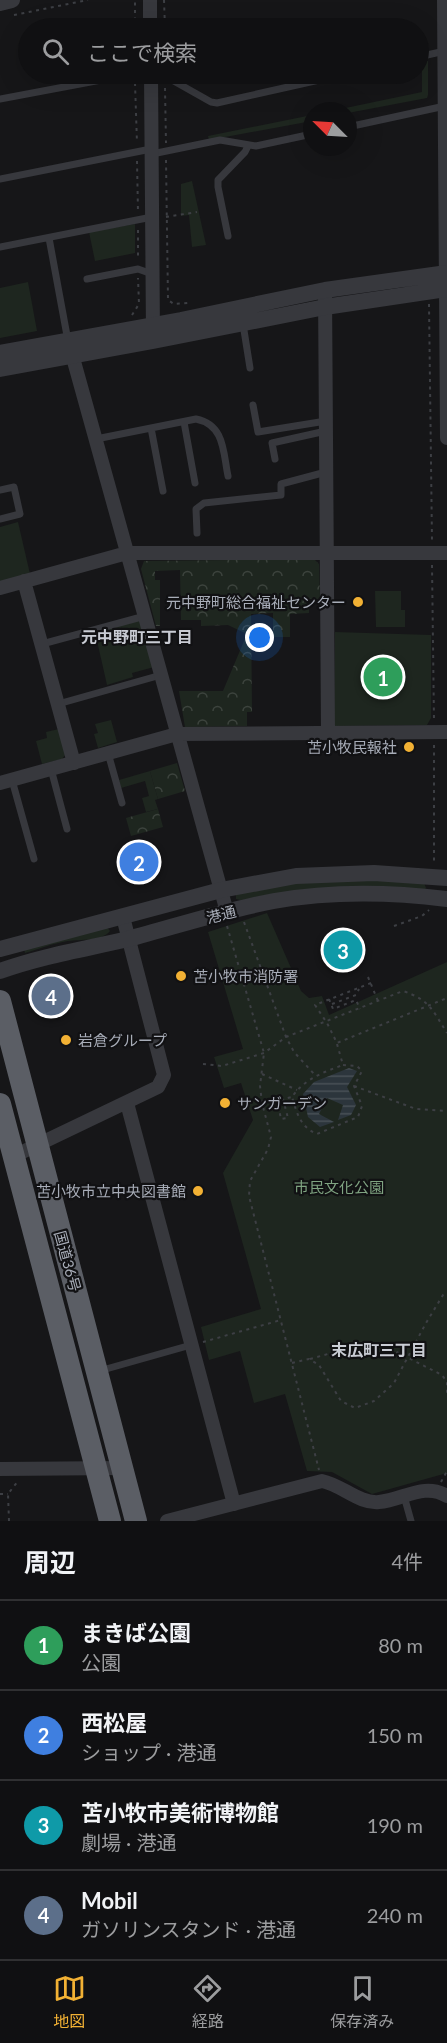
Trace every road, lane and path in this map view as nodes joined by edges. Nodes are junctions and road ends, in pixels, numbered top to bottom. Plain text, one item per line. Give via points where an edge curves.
1 (88, 0) edge
2 (135, 0) edge
3 (150, 0) edge
4 (164, 0) edge
5 (444, 0) edge
6 (8, 6) edge
7 (135, 18) edge
8 (150, 18) edge
9 (165, 18) edge
10 (445, 51) junction
11 (429, 55) edge
12 (80, 84) edge
13 (136, 84) edge
14 (151, 84) edge
15 (165, 84) edge
16 (176, 84) edge
17 (300, 84) edge
18 (0, 99) edge
19 (445, 106) junction
20 (357, 125) edge
21 (303, 136) edge
22 (248, 146) junction
23 (166, 151) junction
24 (147, 152) junction
25 (0, 179) edge
26 (197, 212) dead end
27 (152, 217) junction
28 (166, 217) junction
29 (138, 220) junction
30 (228, 236) dead end
31 (49, 238) junction
32 (0, 248) edge
33 (138, 269) junction
34 (153, 274) junction
35 (87, 279) dead end
36 (447, 281) edge
37 (325, 290) junction
38 (190, 303) dead end
39 (429, 304) dead end
40 (325, 307) junction
41 (130, 317) dead end
42 (243, 324) junction
43 (153, 333) junction
44 (70, 348) junction
45 (0, 353) edge
46 (0, 369) edge
47 (250, 369) dead end
48 (447, 391) edge
49 (253, 405) dead end
50 (183, 422) junction
51 (326, 426) junction
52 (151, 428) junction
53 (447, 438) edge
54 (96, 439) junction
55 (275, 459) dead end
56 (326, 472) junction
57 (228, 476) dead end
58 (195, 483) dead end
59 (0, 490) edge
60 (163, 492) dead end
61 (0, 519) edge
62 (197, 533) dead end
63 (127, 553) junction
64 (432, 553) junction
65 (447, 553) edge
66 (327, 554) junction
67 (24, 581) junction
68 (0, 588) edge
69 (145, 615) junction
70 (42, 644) junction
71 (161, 675) junction
72 (58, 704) junction
73 (328, 732) junction
74 (441, 732) edge
75 (177, 734) junction
76 (108, 753) junction
77 (74, 763) junction
78 (51, 769) junction
79 (6, 782) edge
80 (123, 803) dead end
81 (67, 829) dead end
82 (34, 859) dead end
83 (434, 862) dead end
84 (447, 878) edge
85 (220, 890) junction
86 (447, 899) edge
87 (417, 910) dead end
88 (429, 910) dead end
89 (231, 916) junction
90 (123, 917) junction
91 (128, 939) junction
92 (0, 949) edge
93 (0, 971) edge
94 (368, 977) dead end
95 (370, 983) junction
96 (360, 987) junction
97 (447, 998) edge
98 (329, 999) junction
99 (0, 1001) edge
100 (378, 1001) junction
101 (332, 1004) junction
102 (429, 1005) junction
103 (360, 1009) junction
104 (327, 1023) junction
105 (447, 1033) edge
106 (286, 1038) junction
107 (337, 1043) junction
108 (264, 1053) junction
109 (203, 1064) dead end
110 (343, 1065) junction
111 (262, 1074) junction
112 (315, 1075) junction
113 (354, 1086) junction
114 (297, 1090) junction
115 (292, 1097) junction
116 (127, 1103) junction
117 (262, 1103) junction
118 (0, 1104) edge
119 (447, 1111) edge
120 (31, 1120) junction
121 (3, 1131) edge
122 (38, 1144) junction
123 (14, 1156) junction
124 (447, 1292) edge
125 (281, 1320) junction
126 (191, 1345) junction
127 (407, 1356) junction
128 (309, 1359) junction
129 (292, 1363) junction
130 (97, 1372) junction
131 (447, 1397) edge
132 (122, 1467) junction
133 (95, 1468) junction
134 (0, 1469) edge
135 (20, 1479) dead end
136 (322, 1481) junction
137 (0, 1494) edge
138 (8, 1494) junction
139 (404, 1496) junction
140 (447, 1496) edge
141 (234, 1504) junction
142 (212, 1515) edge
143 (9, 1521) edge
144 (110, 1521) edge
145 (136, 1521) edge
146 (167, 1521) edge
147 (411, 1521) edge

1 - 6 path
2 - 7 path
3 - 8 street
4 - 9 path
5 - 10 street
10 - 11 lane
10 - 19 street
12 - 18 lane
13 - 24 path
14 - 24 street
15 - 23 path
16 - 17 lane via 217,102
19 - 20 lane
19 - 36 street
21 - 22 lane
22 - 23 lane via 220,140
22 - 30 lane via 218,180
23 - 24 lane
23 - 28 path
24 - 25 lane
24 - 27 street
24 - 29 path
26 - 28 path
27 - 29 lane
27 - 34 street
28 - 38 path via 168,300 174,304
29 - 31 lane
29 - 33 path
31 - 32 lane
31 - 44 lane
33 - 34 lane
33 - 35 lane
33 - 41 path via 139,304
34 - 43 street
36 - 37 street
36 - 40 street
36 - 48 street
37 - 40 street
37 - 43 street
39 - 64 path
40 - 42 street
40 - 51 street
42 - 43 street
42 - 47 lane
43 - 44 street
44 - 45 street
44 - 46 street
44 - 54 street
48 - 53 street
49 - 51 lane via 258,432
50 - 52 lane
50 - 57 lane via 205,421 219,434
50 - 58 lane
51 - 55 lane via 272,443
51 - 56 street
52 - 54 lane
52 - 60 lane
54 - 63 street
56 - 62 lane via 281,484 280,495 204,503 196,509
56 - 66 street
59 - 61 lane via 14,487 20,514
63 - 66 street
63 - 67 street
63 - 69 street
64 - 65 street
64 - 66 street
64 - 74 path
66 - 73 street
67 - 68 street
67 - 70 street
69 - 70 lane
69 - 71 street
70 - 72 street
71 - 72 lane
71 - 75 street
72 - 77 street
73 - 74 street
73 - 75 street
74 - 83 path
75 - 76 street
75 - 85 street
76 - 77 street
76 - 80 lane
77 - 78 street
78 - 79 street
78 - 81 lane
79 - 82 lane
84 - 85 street, 港通 via 374,873 296,876
85 - 89 street
85 - 90 street, 港通
86 - 89 street, 港通 via 354,893 276,901
87 - 88 path
89 - 91 street, 港通
89 - 106 path
89 - 108 path
90 - 91 street
90 - 92 street, 港通
91 - 93 street, 港通 via 27,961
91 - 116 street via 164,1075 158,1088
94 - 95 path
95 - 96 path
95 - 100 path
96 - 98 path
96 - 101 path via 356,995
97 - 102 path
98 - 101 path
98 - 104 path via 315,1005
99 - 120 highway, 国道36号
100 - 102 path via 403,991 419,996
100 - 103 path
101 - 103 path via 333,1009 356,1000
102 - 105 path
102 - 107 path
103 - 104 path
104 - 106 path
104 - 107 path
106 - 108 path
106 - 112 path
107 - 110 path
108 - 109 path via 222,1066
108 - 111 path
110 - 112 path
110 - 113 path via 357,1066 362,1071
111 - 114 path
111 - 117 path
112 - 114 path
113 - 115 path via 362,1106 358,1117 317,1134 298,1119
113 - 119 path via 416,1109
114 - 115 path
115 - 117 path via 283,1099 288,1118 282,1119 277,1099
116 - 122 street
116 - 126 street
117 - 125 path via 271,1137 250,1180 249,1196
118 - 121 highway, 国道36号
120 - 121 street
120 - 122 highway, 国道36号
121 - 123 highway, 国道36号
122 - 123 street
122 - 130 highway, 国道36号
123 - 133 highway, 国道36号
124 - 127 path
125 - 126 path
125 - 129 path
126 - 130 lane
126 - 141 street
127 - 128 path via 385,1346 363,1344
127 - 128 path via 394,1383 374,1401 355,1408 341,1401 319,1365
127 - 131 path via 442,1375 447,1382
128 - 129 path
129 - 136 path
130 - 132 highway, 国道36号
132 - 133 street
132 - 145 highway, 国道36号
133 - 134 street
133 - 144 highway, 国道36号
135 - 138 path
136 - 139 street via 366,1501
136 - 141 street
137 - 138 path
138 - 143 path
139 - 140 street via 427,1490
139 - 147 lane
141 - 142 street
142 - 146 street

